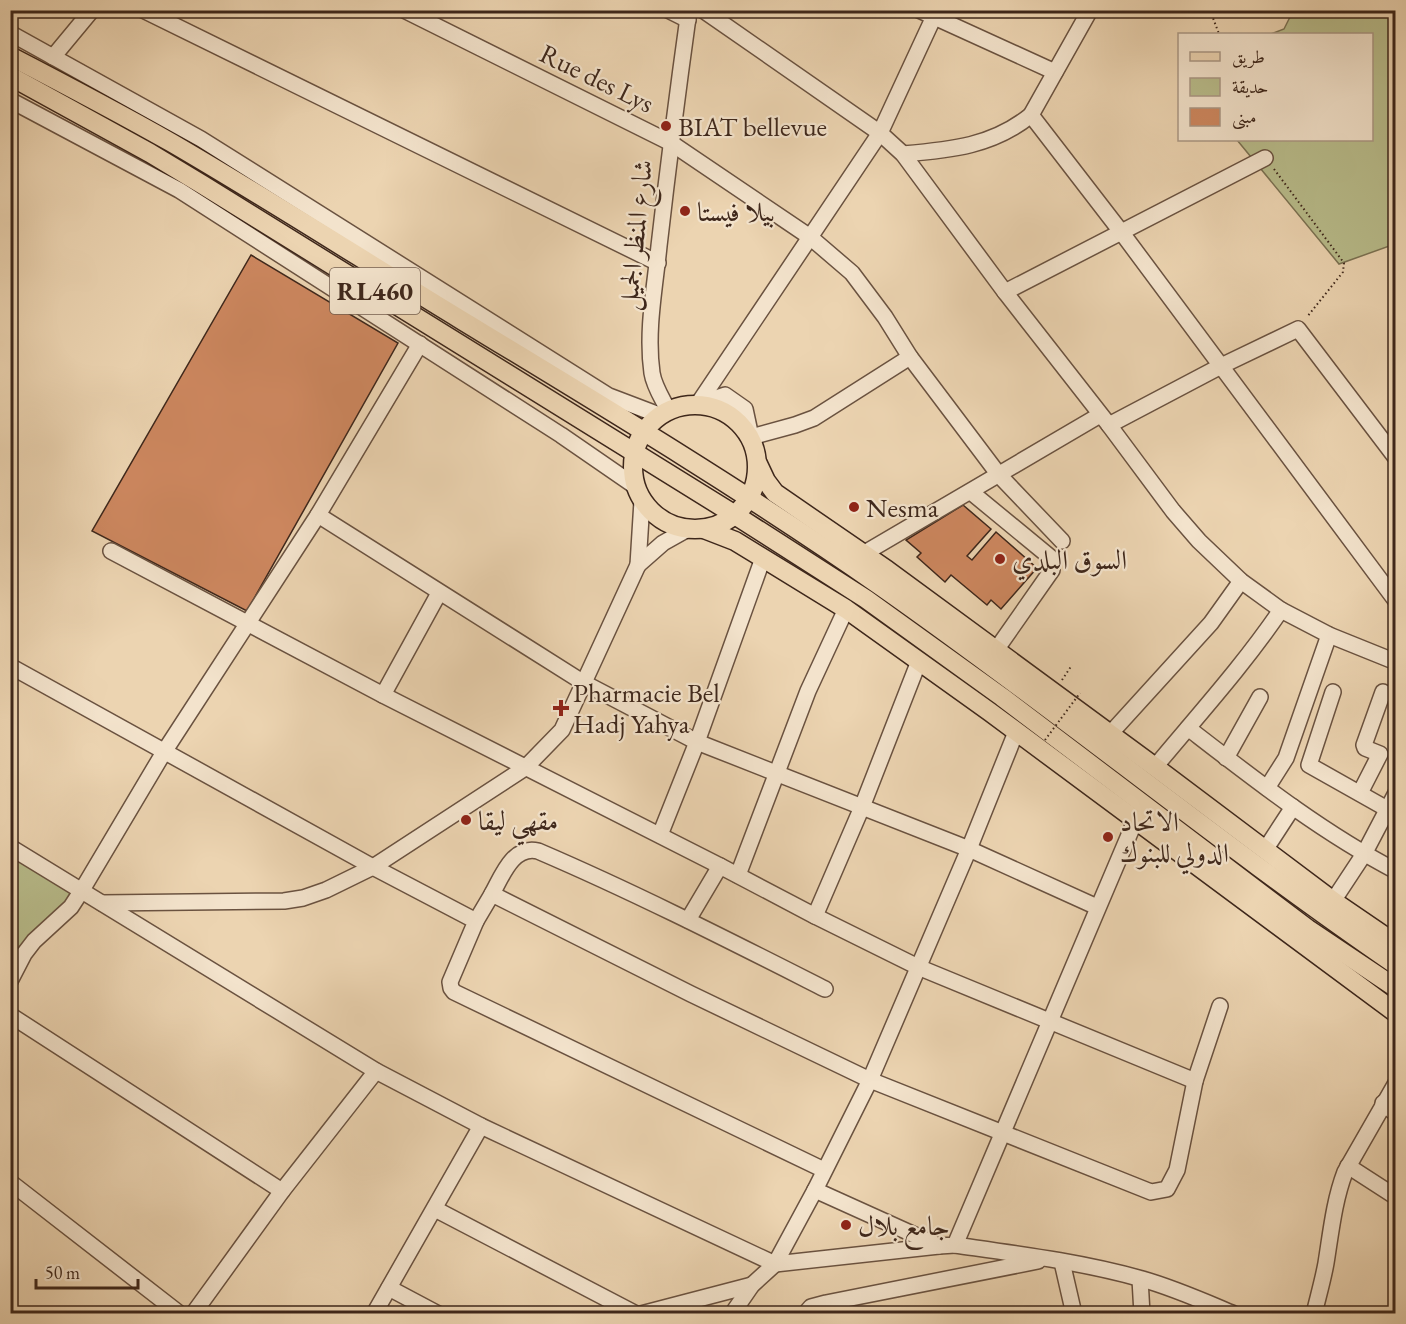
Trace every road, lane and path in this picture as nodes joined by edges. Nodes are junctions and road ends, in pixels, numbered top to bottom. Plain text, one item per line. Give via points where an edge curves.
1 (92, 10) edge
2 (142, 10) edge
3 (404, 10) edge
4 (668, 10) edge
5 (703, 10) edge
6 (919, 10) edge
7 (1090, 10) edge
8 (1210, 10) edge
9 (935, 14) edge
10 (688, 15) edge
11 (10, 33) edge
12 (1219, 33) edge
13 (10, 56) edge
14 (53, 57) junction
15 (1055, 72) junction
16 (10, 76) edge
17 (10, 100) edge
18 (1031, 115) junction
19 (880, 133) junction
20 (671, 143) junction
21 (903, 154) junction
22 (1265, 158) joint
23 (1122, 233) junction
24 (810, 237) junction
25 (658, 263) junction
26 (1005, 292) junction
27 (1298, 329) junction
28 (420, 344) junction
29 (910, 357) junction
30 (1221, 366) junction
31 (698, 404) junction
32 (663, 413) junction
33 (1105, 420) junction
34 (644, 431) junction
35 (751, 437) junction
36 (634, 452) junction
37 (1395, 458) edge
38 (758, 464) junction
39 (999, 475) junction
40 (971, 492) junction
41 (639, 494) junction
42 (748, 499) junction
43 (735, 514) junction
44 (318, 515) junction
45 (696, 529) junction
46 (1062, 541) dead end
47 (111, 551) dead end
48 (863, 554) junction
49 (763, 558) junction
50 (638, 566) junction
51 (1241, 581) junction
52 (439, 593) junction
53 (1395, 601) edge
54 (846, 609) junction
55 (1281, 610) junction
56 (247, 624) junction
57 (1329, 635) junction
58 (996, 650) junction
59 (919, 661) junction
60 (1395, 662) edge
61 (1072, 665) dead end
62 (10, 666) edge
63 (1062, 679) dead end
64 (584, 683) junction
65 (1334, 692) dead end
66 (1383, 692) dead end
67 (1080, 693) dead end
68 (383, 695) junction
69 (1260, 697) dead end
70 (1188, 728) junction
71 (1016, 732) junction
72 (1110, 734) junction
73 (1045, 740) dead end
74 (698, 742) junction
75 (164, 752) junction
76 (1226, 758) junction
77 (1155, 767) junction
78 (525, 768) junction
79 (778, 774) junction
80 (1267, 788) junction
81 (1360, 793) junction
82 (1395, 793) edge
83 (862, 807) junction
84 (1293, 807) junction
85 (1391, 811) edge
86 (1156, 813) junction
87 (1135, 821) junction
88 (660, 835) junction
89 (10, 846) edge
90 (969, 849) junction
91 (1265, 850) junction
92 (1364, 854) junction
93 (720, 866) junction
94 (373, 867) junction
95 (1395, 871) edge
96 (738, 875) junction
97 (81, 890) junction
98 (1230, 890) junction
99 (492, 894) junction
100 (1334, 901) junction
101 (102, 903) junction
102 (1097, 907) junction
103 (815, 916) junction
104 (688, 920) junction
105 (476, 921) junction
106 (1395, 944) edge
107 (1395, 965) edge
108 (918, 967) junction
109 (10, 981) edge
110 (1395, 988) edge
111 (825, 989) dead end
112 (1220, 1006) dead end
113 (1395, 1013) edge
114 (10, 1016) edge
115 (1050, 1022) junction
116 (376, 1071) junction
117 (870, 1080) junction
118 (1195, 1082) junction
119 (1395, 1083) edge
120 (1383, 1103) junction
121 (1395, 1114) edge
122 (481, 1126) junction
123 (1003, 1134) junction
124 (1348, 1166) junction
125 (824, 1170) junction
126 (10, 1182) edge
127 (814, 1190) junction
128 (282, 1191) junction
129 (1395, 1197) edge
130 (435, 1209) junction
131 (956, 1245) junction
132 (939, 1246) junction
133 (1055, 1260) junction
134 (774, 1264) junction
135 (1140, 1279) junction
136 (752, 1285) junction
137 (390, 1288) junction
138 (180, 1314) edge
139 (193, 1314) edge
140 (374, 1314) edge
141 (438, 1314) edge
142 (636, 1314) edge
143 (641, 1314) edge
144 (732, 1314) edge
145 (805, 1314) edge
146 (1074, 1314) edge
147 (1142, 1314) edge
148 (1234, 1314) edge
149 (1314, 1314) edge

1 - 14 street
2 - 25 street
3 - 20 street, Rue des Lys
4 - 10 street
5 - 19 street
6 - 9 street
7 - 15 street
8 - 12 path
9 - 15 street
9 - 19 street
10 - 20 street, شارع المنظر الجميل
11 - 14 street
13 - 34 main road, RL460 via 174,145
14 - 32 street via 201,138 609,396
15 - 18 street
16 - 36 main road, RL460 via 203,185
17 - 28 street via 179,190
18 - 21 street via 999,137 934,152
18 - 23 street
19 - 21 street
19 - 24 street
20 - 24 street, Rue des Lys
20 - 25 street, شارع المنظر الجميل
21 - 26 street
22 - 23 street
22 - 27 path via 1344,263 1343,272
23 - 26 street
23 - 30 street
24 - 29 street, Rue des Lys via 852,273
24 - 31 street
25 - 32 street, شارع المنظر الجميل via 650,357
26 - 33 street
27 - 30 street
27 - 37 street
28 - 41 street via 561,435
28 - 44 street
29 - 35 street via 814,418
29 - 39 street, Rue des Lys
30 - 33 street
30 - 53 street
31 - 32 main road via 682,405
31 - 35 main road via 719,408 737,420
32 - 34 main road
33 - 39 street
33 - 51 street via 1173,511
34 - 36 main road
34 - 42 main road, RL460
35 - 38 main road
36 - 41 main road via 632,469
36 - 43 main road, RL460
38 - 42 main road via 756,482
38 - 48 main road via 775,493
39 - 40 street
39 - 46 street, Rue des Lys
40 - 48 street
40 - 58 street via 1053,563
41 - 45 main road via 655,515 670,524
41 - 50 street
42 - 43 main road
42 - 107 main road via 877,584
43 - 45 main road via 720,524
43 - 86 main road via 866,598
44 - 52 street
44 - 56 street
45 - 49 main road via 735,541
45 - 50 street via 663,543
47 - 56 street
48 - 58 main road
49 - 54 main road
49 - 74 street
50 - 64 street
51 - 55 street
51 - 72 street via 1211,623
52 - 64 street
52 - 68 street
54 - 59 main road
54 - 79 street via 808,691
55 - 57 street
55 - 70 street
56 - 68 street
56 - 75 street
57 - 60 street
57 - 80 street via 1286,758
58 - 72 main road
59 - 71 main road
59 - 83 street
61 - 63 path
62 - 75 street
64 - 74 street
64 - 78 street via 562,730
65 - 81 street via 1309,765
66 - 81 street via 1364,745 1380,754
67 - 73 path, bridge
68 - 78 street
69 - 76 street
70 - 76 street
70 - 77 street
71 - 87 main road
71 - 90 street
72 - 77 main road
74 - 79 street
74 - 88 street
75 - 94 street
75 - 97 street
76 - 80 street
77 - 91 main road
78 - 88 street
78 - 94 street
79 - 83 street
79 - 96 street
80 - 84 street
81 - 85 street
82 - 85 street
83 - 90 street
83 - 103 street
84 - 91 street
84 - 92 street
85 - 92 street
86 - 98 main road
86 - 110 main road via 1308,929
87 - 98 main road
87 - 102 street
88 - 93 street
89 - 97 street
90 - 102 street
90 - 108 street
91 - 100 main road
92 - 95 street
92 - 100 street
93 - 96 street
93 - 104 street
94 - 101 street via 326,890 285,901
94 - 105 street
96 - 103 street
97 - 101 street
97 - 109 street via 71,907 34,941
98 - 113 main road
99 - 104 street via 516,856 532,850
99 - 105 street
99 - 117 street
100 - 106 main road
101 - 116 street
102 - 115 street
103 - 108 street
104 - 111 street
105 - 125 street via 450,982 454,992
108 - 115 street
108 - 117 street
112 - 118 street
114 - 128 street
115 - 118 street
115 - 123 street
116 - 122 street
116 - 128 street
117 - 123 street
117 - 125 street
118 - 123 street via 1177,1170 1167,1189 1159,1192 1141,1190
119 - 120 street
120 - 121 street
120 - 124 street
122 - 130 street
122 - 134 street
123 - 131 street
124 - 129 street
124 - 149 street via 1336,1198
125 - 127 street
126 - 138 street
127 - 132 street
127 - 134 street
128 - 139 street
130 - 137 street
130 - 142 street
131 - 132 street
131 - 133 street
132 - 134 street
133 - 135 street
133 - 145 street via 816,1305
133 - 146 street
134 - 136 street
135 - 147 street
135 - 148 street
136 - 143 street
136 - 144 street
137 - 140 street
137 - 141 street

